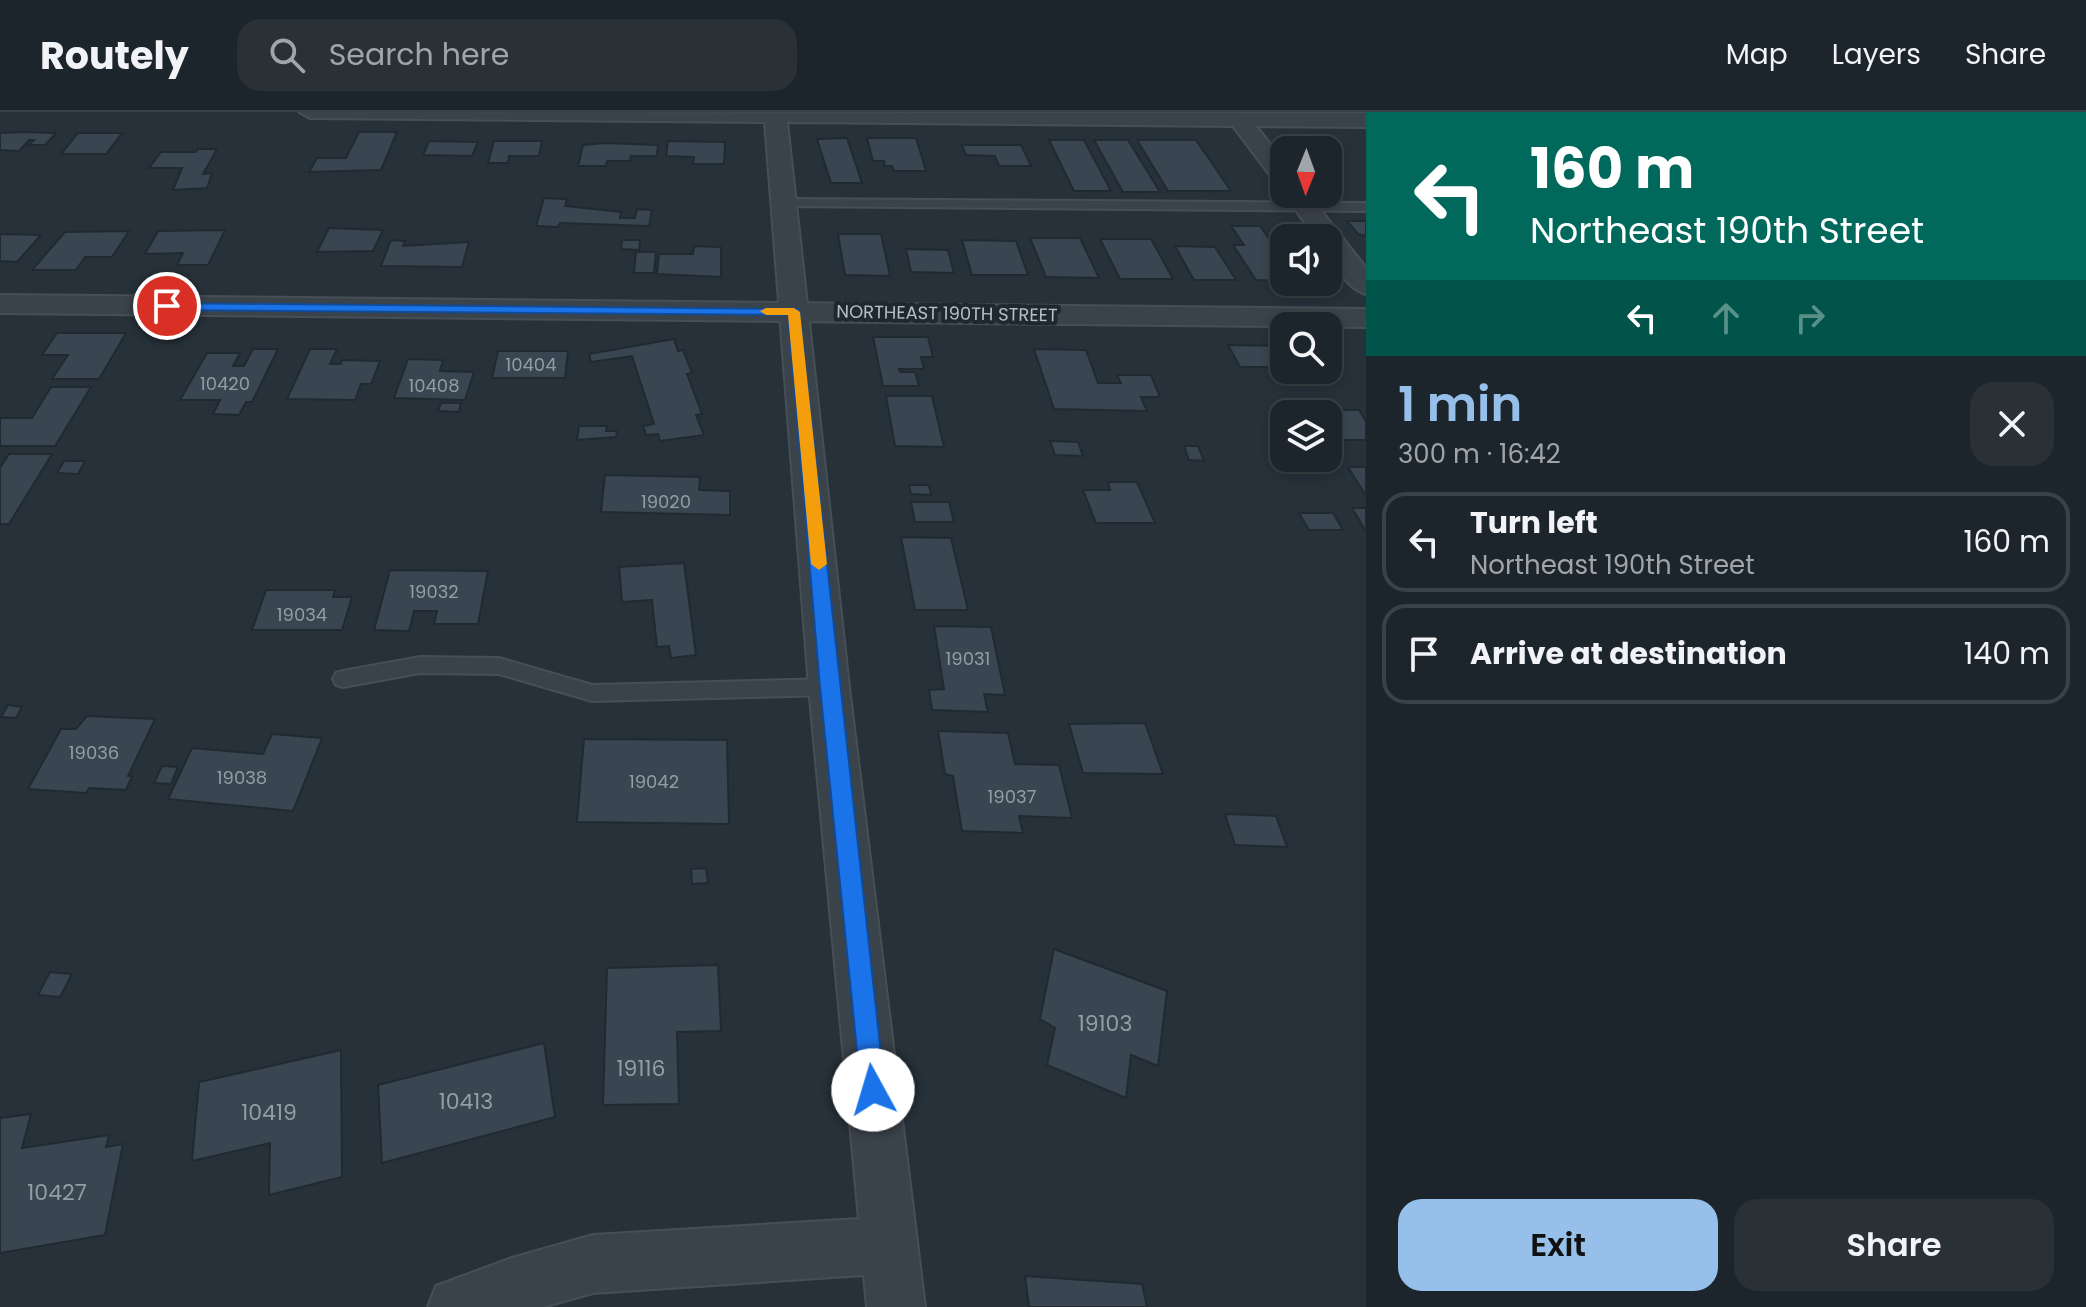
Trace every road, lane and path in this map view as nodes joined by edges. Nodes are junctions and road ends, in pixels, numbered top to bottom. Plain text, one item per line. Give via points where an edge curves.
1 (310, 112) edge
2 (775, 114) edge
3 (1237, 116) edge
4 (1366, 120) edge
5 (1270, 160) edge
6 (1270, 200) edge
7 (784, 203) junction
8 (1342, 204) edge
9 (1366, 207) edge
10 (1307, 208) edge
11 (1366, 286) edge
12 (3, 308) edge
13 (794, 312) junction
14 (1366, 318) edge
15 (343, 679) dead end
16 (829, 687) junction
17 (889, 1245) junction
18 (457, 1307) edge
19 (896, 1307) edge

1 - 2 street
2 - 3 street
2 - 7 street
3 - 4 street
3 - 5 street
6 - 7 lane
7 - 13 street
8 - 9 lane
10 - 11 street
12 - 13 street, NORTHEAST 190TH STREET
13 - 14 street, NORTHEAST 190TH STREET
13 - 16 street
15 - 16 lane via 420,665 499,666 592,693
16 - 17 street
17 - 18 street via 593,1264
17 - 19 street

